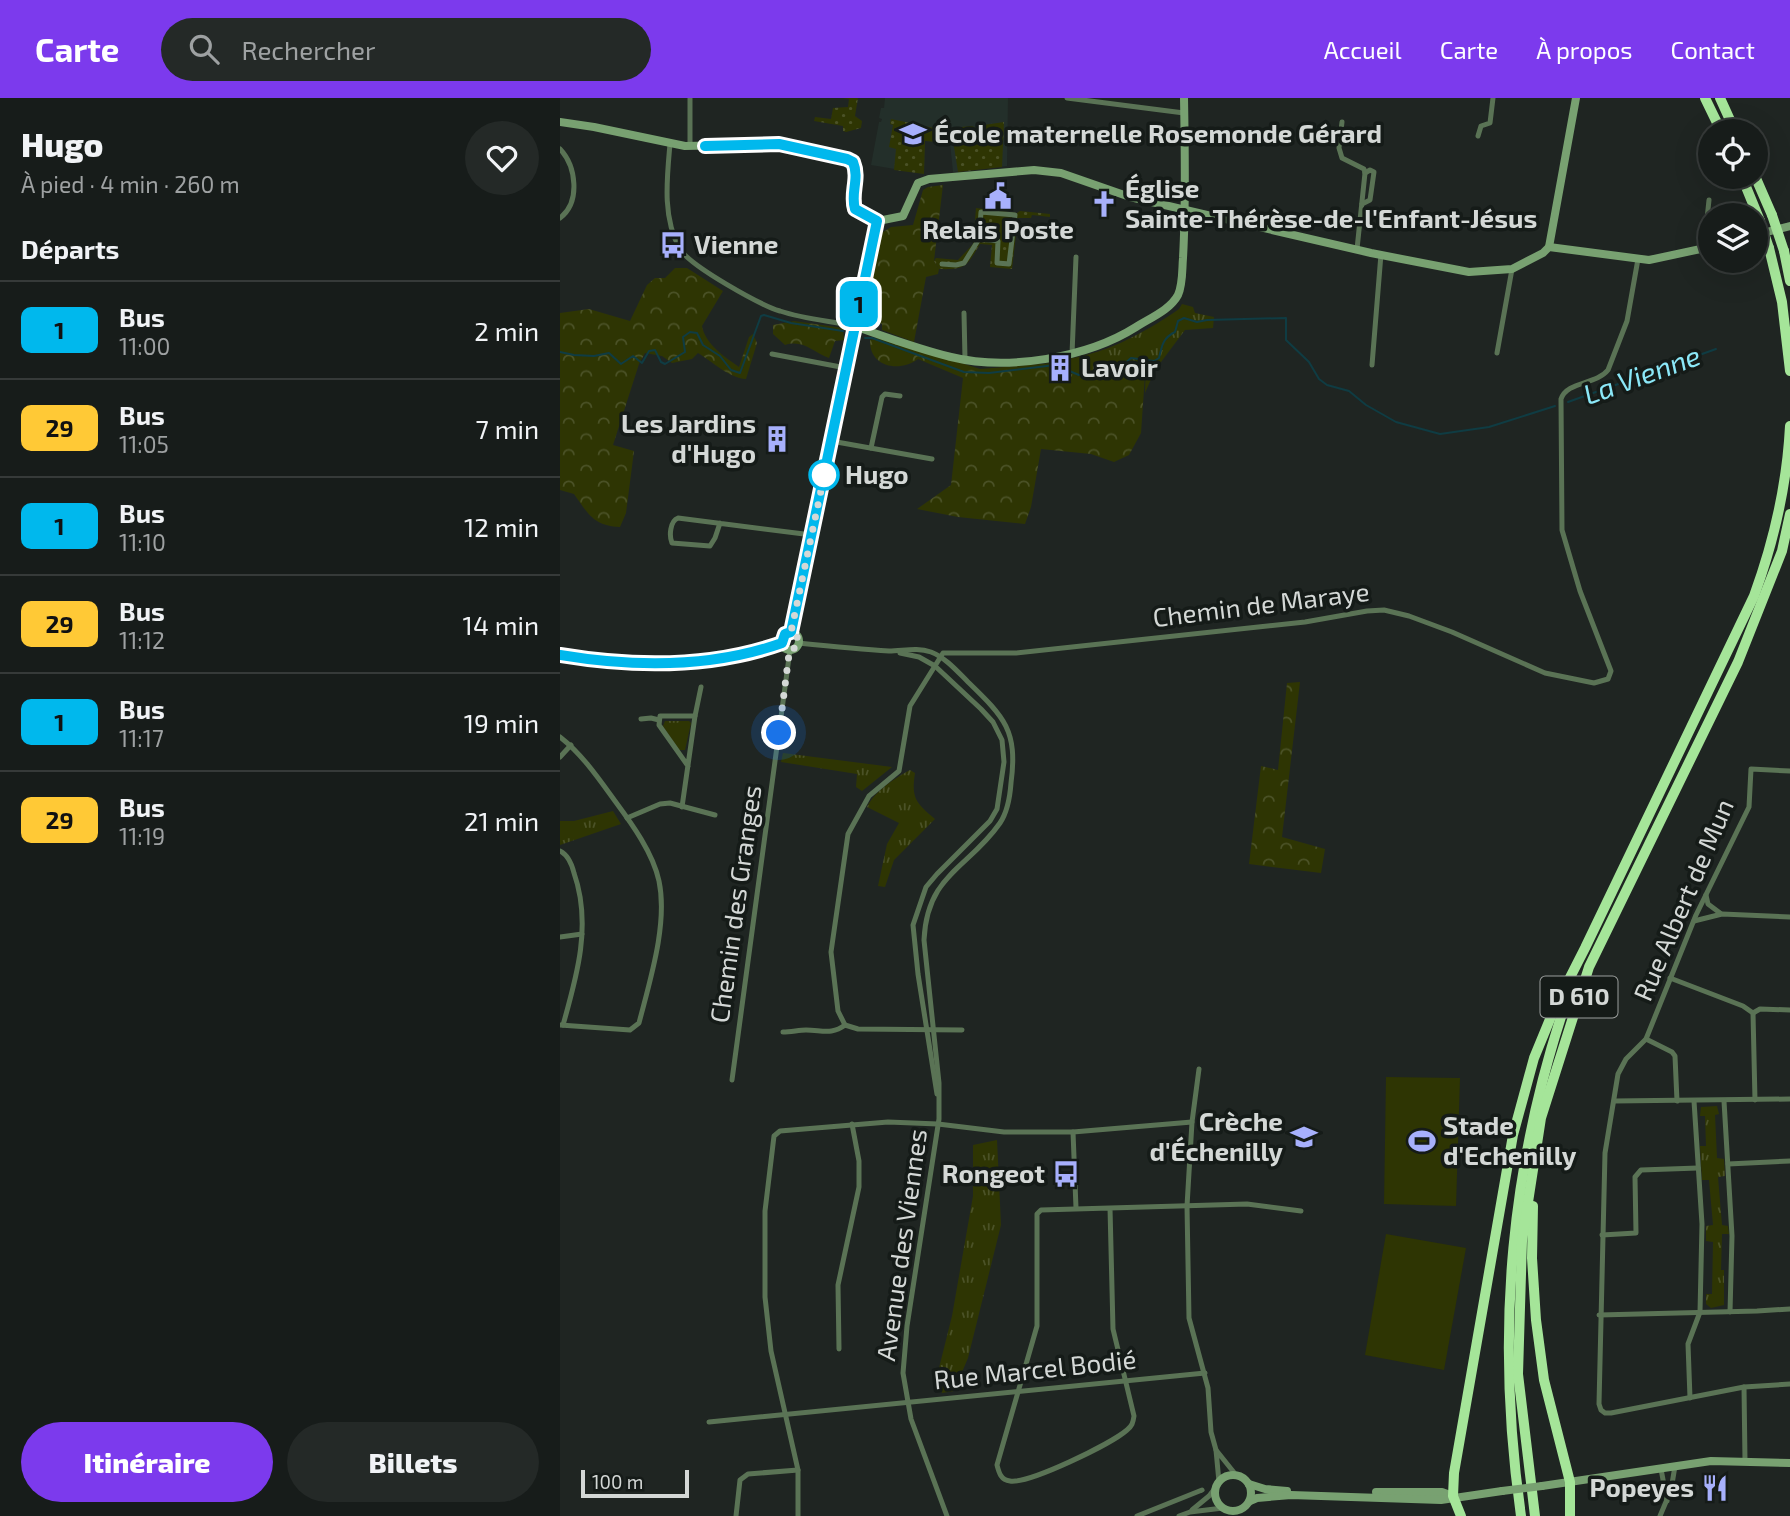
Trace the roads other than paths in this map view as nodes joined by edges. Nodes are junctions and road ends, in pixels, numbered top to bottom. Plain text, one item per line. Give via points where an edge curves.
1 (690, 98) edge
2 (1067, 98) edge
3 (1184, 98) edge
4 (1493, 98) edge
5 (1576, 98) edge
6 (1084, 99) edge
7 (1706, 100) edge
8 (1722, 102) edge
9 (1184, 113) junction
10 (1715, 119) edge
11 (1730, 119) edge
12 (560, 122) edge
13 (1342, 122) dead end
14 (1478, 136) dead end
15 (670, 144) junction
16 (690, 146) junction
17 (560, 149) edge
18 (1747, 189) edge
19 (1761, 189) edge
20 (1709, 200) dead end
21 (1709, 203) edge
22 (1186, 210) junction
23 (560, 218) edge
24 (877, 221) junction
25 (1790, 226) edge
26 (1768, 232) edge
27 (979, 239) junction
28 (998, 241) junction
29 (1011, 241) junction
30 (1549, 247) junction
31 (1357, 249) junction
32 (1698, 250) edge
33 (1381, 254) junction
34 (1076, 257) dead end
35 (1638, 259) junction
36 (942, 264) dead end
37 (1512, 270) junction
38 (1790, 281) edge
39 (964, 313) dead end
40 (855, 326) junction
41 (1497, 353) dead end
42 (772, 354) dead end
43 (1072, 354) junction
44 (965, 359) junction
45 (1372, 365) dead end
46 (846, 368) junction
47 (1790, 371) edge
48 (900, 396) dead end
49 (1790, 426) edge
50 (831, 441) junction
51 (871, 448) junction
52 (932, 459) dead end
53 (1790, 514) edge
54 (720, 523) junction
55 (812, 535) junction
56 (791, 632) junction
57 (782, 643) junction
58 (798, 643) junction
59 (790, 650) junction
60 (893, 651) junction
61 (560, 655) edge
62 (940, 657) junction
63 (935, 666) junction
64 (701, 687) dead end
65 (695, 716) junction
66 (641, 719) dead end
67 (659, 720) junction
68 (560, 737) edge
69 (571, 745) junction
70 (560, 757) edge
71 (688, 766) junction
72 (1790, 771) edge
73 (682, 807) junction
74 (715, 815) dead end
75 (627, 818) junction
76 (560, 851) edge
77 (1706, 895) junction
78 (1722, 914) junction
79 (1790, 918) edge
80 (1694, 921) junction
81 (582, 934) junction
82 (560, 937) edge
83 (1585, 948) junction
84 (1670, 978) junction
85 (1790, 1010) edge
86 (1753, 1013) junction
87 (845, 1024) junction
88 (561, 1025) edge
89 (926, 1029) junction
90 (934, 1029) junction
91 (962, 1030) dead end
92 (783, 1032) dead end
93 (1646, 1039) junction
94 (1199, 1069) dead end
95 (732, 1080) dead end
96 (938, 1097) junction
97 (1790, 1098) edge
98 (1755, 1100) junction
99 (1614, 1101) junction
100 (1677, 1101) junction
101 (1694, 1101) junction
102 (1724, 1101) junction
103 (1192, 1122) junction
104 (852, 1124) junction
105 (938, 1124) junction
106 (1073, 1132) junction
107 (1534, 1161) junction
108 (1790, 1161) edge
109 (1728, 1164) junction
110 (1698, 1168) junction
111 (1187, 1206) junction
112 (1076, 1208) junction
113 (1111, 1208) junction
114 (1301, 1211) dead end
115 (1602, 1235) junction
116 (1790, 1309) edge
117 (1700, 1312) junction
118 (1730, 1312) junction
119 (1599, 1315) junction
120 (839, 1349) dead end
121 (1205, 1373) junction
122 (1125, 1380) junction
123 (1790, 1384) edge
124 (1744, 1387) junction
125 (1019, 1391) junction
126 (1690, 1398) junction
127 (907, 1402) junction
128 (786, 1414) junction
129 (709, 1422) dead end
130 (1216, 1450) junction
131 (1745, 1461) junction
132 (1790, 1463) edge
133 (1675, 1466) junction
134 (1661, 1469) junction
135 (798, 1471) junction
136 (1236, 1475) junction
137 (1570, 1482) junction
138 (1218, 1484) junction
139 (1249, 1484) junction
140 (1202, 1490) dead end
141 (1453, 1496) junction
142 (1666, 1504) junction
143 (1246, 1508) edge
144 (1227, 1511) edge
145 (1190, 1512) junction
146 (1155, 1513) edge
147 (736, 1516) edge
148 (798, 1516) edge
149 (947, 1516) edge
150 (1138, 1516) edge
151 (1179, 1516) edge
152 (1461, 1516) edge
153 (1521, 1516) edge
154 (1535, 1516) edge
155 (1570, 1516) edge
156 (1660, 1516) edge

1 - 16 street
2 - 6 street
3 - 9 street
4 - 14 street via 1490,123 1481,126
5 - 30 street
6 - 9 street
7 - 10 highway
8 - 11 highway
9 - 22 street
12 - 15 street
13 - 31 street via 1342,158 1365,173
15 - 16 street
15 - 40 street via 668,212 688,260 780,311
16 - 24 street via 779,144 847,159 853,162 857,177 855,209
17 - 23 street via 574,178 570,206
18 - 47 highway, bridge via 1769,248 1782,302
19 - 38 highway, bridge
20 - 21 street
22 - 24 street via 1062,173 1034,170 929,179 918,183 903,216
22 - 31 street
22 - 43 street via 1181,288 1172,302 1132,330
24 - 40 street
25 - 26 street
27 - 28 street
27 - 29 street via 981,212 1015,215
27 - 36 street via 961,265
28 - 29 street
28 - 29 street via 997,263 1009,264
30 - 35 street
30 - 37 street
31 - 33 street
32 - 35 street
33 - 37 street via 1469,272
33 - 45 street
34 - 43 street
35 - 62 street, Chemin de Maraye via 1627,321 1608,370 1603,377 1567,389 1561,399 1562,530 1611,671 1608,679 1565,679 1384,610 1016,653 949,652
37 - 41 street
39 - 44 street
40 - 44 street
40 - 46 street
42 - 46 street
43 - 44 street via 1007,361
46 - 50 street
48 - 51 street via 882,397
49 - 83 highway, D 610 via 1781,505 1754,596
50 - 51 street
50 - 55 street
51 - 52 street
53 - 107 highway, D 610 via 1782,551 1738,662 1589,967 1541,1118
54 - 54 street via 674,519 670,539 672,544 710,546
54 - 55 street
55 - 56 street
56 - 57 street
56 - 58 street
57 - 59 street
57 - 61 street via 710,661 640,662
58 - 59 street
58 - 60 street, Avenue des Viennes
59 - 95 street, Chemin des Granges
60 - 62 street, Avenue des Viennes via 918,649
60 - 63 street, Avenue des Viennes
62 - 63 street
62 - 90 street, Avenue des Viennes via 1001,716 1014,756 1004,818 945,879 927,914 924,940
63 - 87 street via 910,706 899,771 869,796 848,834 831,952 838,1011
63 - 89 street, Avenue des Viennes via 993,722 1002,740 1004,762 997,809 990,821 937,874 920,901 914,942
64 - 65 street
65 - 67 street via 660,716
65 - 71 street
66 - 67 street
67 - 71 street
68 - 69 street
69 - 70 street
69 - 75 street
71 - 73 street
72 - 77 street, Rue Albert de Mun via 1751,769 1749,807
73 - 74 street
73 - 75 street via 660,804
75 - 88 street via 659,881 655,958 639,1023 629,1030
76 - 81 street via 569,860 580,891
77 - 78 street via 1712,909
77 - 80 street, Rue Albert de Mun
78 - 79 street
78 - 80 street
80 - 84 street, Rue Albert de Mun
81 - 82 street
81 - 88 street via 574,988
83 - 141 highway via 1534,1058 1520,1108
83 - 153 highway, D 610 via 1540,1087 1513,1235 1507,1369
84 - 86 street
84 - 93 street, Rue Albert de Mun
85 - 86 street
86 - 98 street
87 - 89 street via 858,1029
87 - 92 street via 828,1032
89 - 90 street
89 - 96 street, Avenue des Viennes
90 - 91 street
90 - 96 street, Avenue des Viennes
93 - 99 street, Rue Albert de Mun via 1618,1074
93 - 100 street via 1675,1056
94 - 103 street
96 - 105 street, Avenue des Viennes
97 - 98 street
98 - 102 street
99 - 100 street
99 - 115 street, Rue Albert de Mun via 1605,1153
100 - 101 street
101 - 102 street
101 - 110 street
102 - 109 street
103 - 106 street
103 - 111 street
104 - 105 street
104 - 120 street via 859,1187 838,1285
104 - 128 street via 780,1131 774,1136 765,1211 765,1297 771,1351
105 - 106 street via 1004,1132
105 - 127 street, Avenue des Viennes via 904,1342
106 - 112 street
107 - 137 highway via 1536,1320 1544,1380
107 - 154 highway, D 610 via 1522,1241 1518,1374
108 - 109 street
109 - 118 street
110 - 115 street via 1641,1170 1635,1177 1636,1233
110 - 117 street
111 - 113 street
111 - 114 street via 1247,1204
111 - 121 street via 1189,1318
112 - 113 street
112 - 125 street via 1037,1214 1037,1326
113 - 122 street via 1113,1329
115 - 119 street, Rue Albert de Mun
116 - 118 street
117 - 118 street
117 - 119 street
117 - 126 street via 1688,1344
119 - 126 street, Rue Albert de Mun via 1601,1410 1611,1413
121 - 122 street, Rue Marcel Bodié
121 - 130 street
122 - 125 street, Rue Marcel Bodié
122 - 125 street via 1134,1416 1130,1428 1077,1459 1011,1481 1001,1476 998,1465
123 - 124 street
124 - 126 street
124 - 131 street
125 - 127 street, Rue Marcel Bodié
127 - 128 street, Rue Marcel Bodié
127 - 149 street, Avenue des Viennes via 918,1444
128 - 129 street, Rue Marcel Bodié
128 - 135 street
130 - 136 street
130 - 138 street
131 - 132 street
131 - 133 street
133 - 134 street
133 - 142 street
134 - 137 street
134 - 142 street
135 - 147 street via 748,1474 740,1480
135 - 148 street
136 - 138 street
136 - 139 street
137 - 141 street, bridge
137 - 155 highway
138 - 144 street via 1217,1501
138 - 145 street
139 - 141 street via 1275,1490 1442,1492
139 - 143 street via 1252,1493
140 - 146 street
141 - 143 street via 1430,1500 1291,1495 1257,1498
141 - 152 highway
142 - 156 street
143 - 144 street
144 - 145 street
145 - 151 street
146 - 150 street

